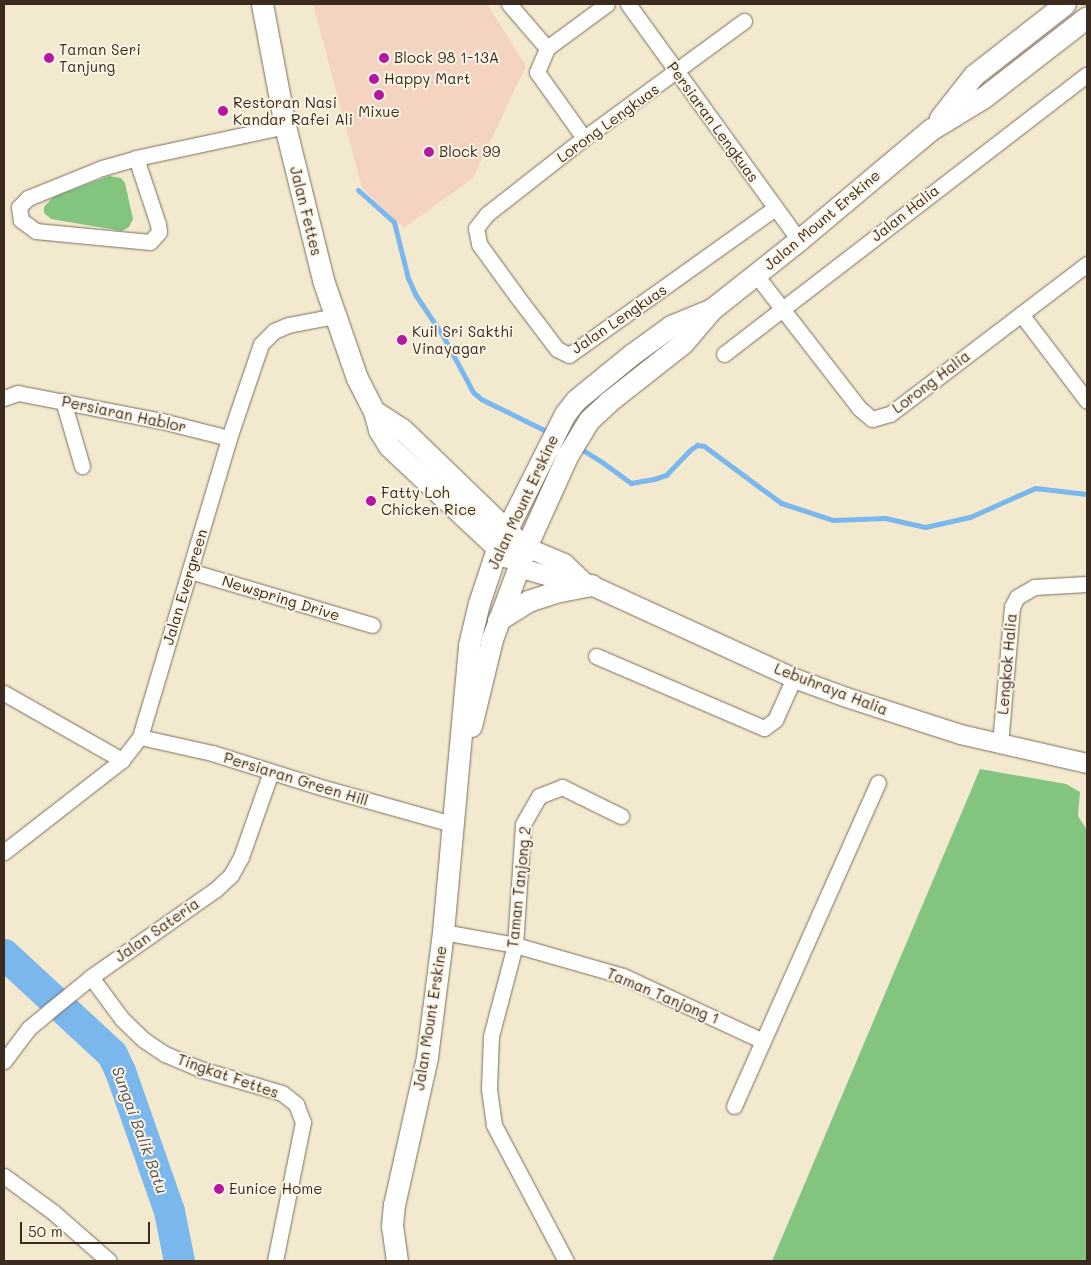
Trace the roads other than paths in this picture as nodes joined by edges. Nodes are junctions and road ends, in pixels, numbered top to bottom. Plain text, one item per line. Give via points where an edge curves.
1 (262, 4) edge
2 (509, 4) edge
3 (607, 4) edge
4 (628, 4) edge
5 (1064, 4) edge
6 (1082, 4) edge
7 (1087, 17) edge
8 (744, 21) dead end
9 (1011, 46) junction
10 (547, 48) junction
11 (677, 72) junction
12 (1087, 74) edge
13 (285, 126) junction
14 (930, 130) junction
15 (584, 138) junction
16 (136, 158) junction
17 (774, 209) junction
18 (476, 228) joint
19 (799, 240) junction
20 (1087, 264) edge
21 (756, 275) junction
22 (712, 309) junction
23 (783, 309) junction
24 (1021, 314) junction
25 (335, 316) junction
26 (724, 354) dead end
27 (11, 395) edge
28 (63, 401) junction
29 (1087, 401) edge
30 (374, 411) junction
31 (229, 438) junction
32 (82, 466) dead end
33 (506, 530) junction
34 (526, 547) junction
35 (497, 549) junction
36 (518, 567) junction
37 (190, 571) junction
38 (588, 584) junction
39 (1087, 584) edge
40 (498, 620) junction
41 (372, 625) dead end
42 (596, 656) dead end
43 (794, 678) junction
44 (4, 693) edge
45 (140, 737) junction
46 (1000, 744) junction
47 (122, 760) junction
48 (1087, 763) edge
49 (271, 772) junction
50 (458, 772) junction
51 (878, 783) dead end
52 (621, 816) dead end
53 (452, 824) junction
54 (4, 852) edge
55 (443, 932) junction
56 (515, 945) junction
57 (91, 977) junction
58 (763, 1041) junction
59 (4, 1061) edge
60 (734, 1106) dead end
61 (4, 1176) edge
62 (109, 1261) edge
63 (275, 1261) edge
64 (397, 1261) edge
65 (566, 1261) edge

1 - 13 main road, Jalan Fettes
2 - 10 street
3 - 10 street
4 - 11 street, Persiaran Lengkuas
5 - 9 main road, Jalan Mount Erskine
6 - 9 main road via 1044,34
7 - 14 main road, Jalan Mount Erskine via 984,97
8 - 11 street, Lorong Lengkuas
9 - 14 main road, Jalan Mount Erskine via 974,75
10 - 15 street via 537,72
11 - 15 street, Lorong Lengkuas
11 - 17 street, Persiaran Lengkuas
12 - 23 street, Jalan Halia
13 - 16 street
13 - 25 main road, Jalan Fettes via 310,231
14 - 19 main road, Jalan Mount Erskine
15 - 18 street, Lorong Lengkuas via 487,214
16 - 16 street via 28,198 19,207 22,220 36,231 150,242 159,232 158,224
17 - 18 street, Jalan Lengkuas via 570,355 557,349 516,295 479,244
17 - 19 street, Persiaran Lengkuas
19 - 21 main road, Jalan Mount Erskine
20 - 24 street, Lorong Halia
21 - 22 main road, Jalan Mount Erskine
21 - 23 street, Lorong Halia
22 - 33 main road, Jalan Mount Erskine via 671,326 576,400 565,414
22 - 34 main road, Jalan Mount Erskine via 683,343 589,420 567,456
23 - 24 street, Lorong Halia via 859,408 872,420 890,414
23 - 26 street, Jalan Halia
24 - 29 street
25 - 30 main road, Jalan Fettes via 356,378
25 - 31 street, Jalan Evergreen via 288,325 267,337 261,344
27 - 28 street, Persiaran Hablor
28 - 31 street, Persiaran Hablor
28 - 32 street
30 - 33 main road, Jalan Fettes via 402,429
30 - 35 main road, Jalan Fettes via 379,430 389,446
31 - 37 street, Jalan Evergreen
33 - 34 main road, Jalan Fettes
33 - 35 main road, Jalan Mount Erskine
34 - 36 main road, Jalan Mount Erskine
34 - 38 street, Lebuhraya Halia via 564,563
35 - 36 main road, Jalan Fettes
35 - 50 main road, Jalan Mount Erskine via 469,645
36 - 38 street, Lebuhraya Halia
36 - 40 main road, Jalan Mount Erskine
37 - 41 street, Newspring Drive
37 - 45 street, Jalan Evergreen
38 - 40 main road via 528,601
38 - 43 street, Lebuhraya Halia
39 - 46 street, Lengkok Halia via 1034,587 1017,597 1012,607
40 - 50 main road, Jalan Mount Erskine
42 - 43 street via 764,728 775,720
43 - 46 street, Lebuhraya Halia via 941,728
44 - 47 street
45 - 47 street, Jalan Evergreen
45 - 49 street, Persiaran Green Hill via 212,753
46 - 48 street, Lebuhraya Halia
47 - 54 street, Jalan Evergreen
49 - 53 street, Persiaran Green Hill
49 - 57 street, Jalan Sateria via 241,857 231,875 215,890
50 - 53 main road, Jalan Mount Erskine
51 - 58 street
52 - 56 street, Taman Tanjong 2 via 562,787 538,796 523,824
53 - 55 main road, Jalan Mount Erskine
55 - 56 street, Taman Tanjong 1
55 - 64 main road, Jalan Mount Erskine via 427,1057 394,1205 392,1226
56 - 58 street, Taman Tanjong 1 via 623,976
56 - 65 street, Taman Tanjong 2 via 491,1036 490,1088 494,1125
57 - 59 street, Jalan Sateria via 29,1028
57 - 63 street, Tingkat Fettes via 122,1019 144,1040 166,1054 200,1069 282,1093 296,1104 303,1122
58 - 60 street
61 - 62 street via 53,1212

